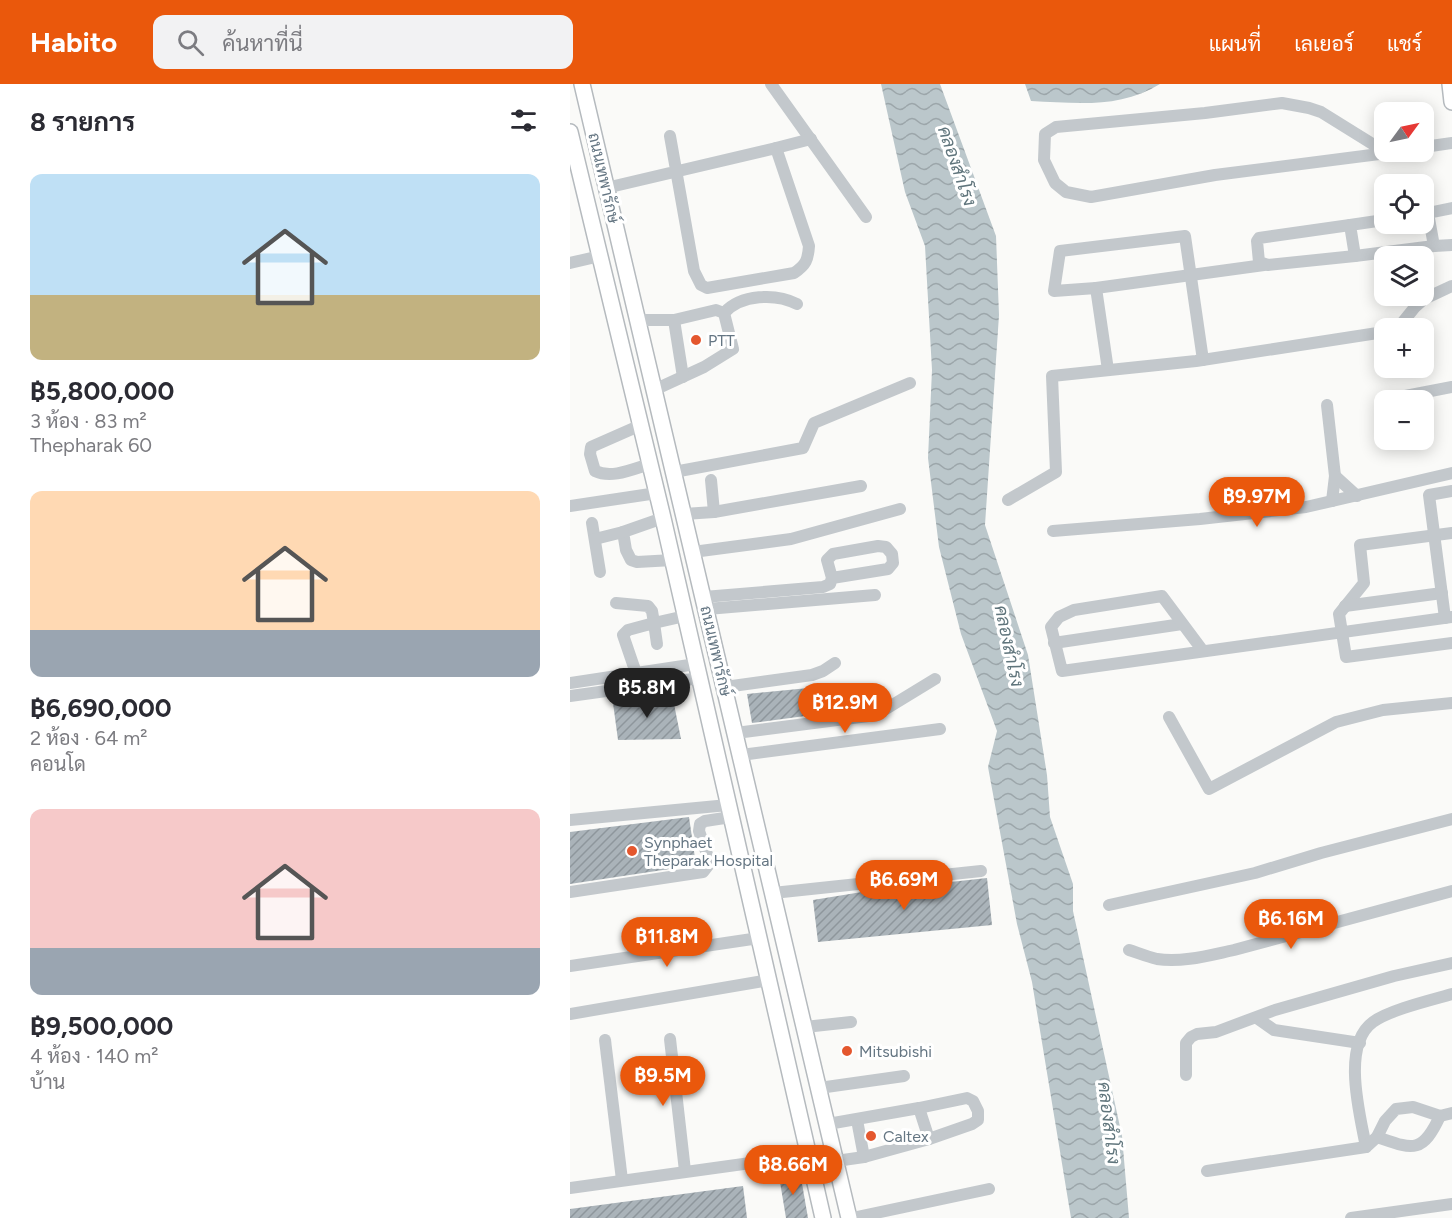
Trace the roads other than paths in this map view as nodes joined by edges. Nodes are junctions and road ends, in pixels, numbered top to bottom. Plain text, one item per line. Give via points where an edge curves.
1 (582, 84) edge
2 (771, 84) edge
3 (1450, 84) edge
4 (1452, 102) edge
5 (570, 132) edge
6 (670, 136) dead end
7 (811, 139) junction
8 (1452, 143) edge
9 (1434, 146) edge
10 (776, 148) junction
11 (1391, 152) edge
12 (676, 171) junction
13 (606, 188) junction
14 (1452, 208) edge
15 (1434, 211) edge
16 (866, 217) dead end
17 (1374, 221) edge
18 (1350, 225) junction
19 (1431, 234) edge
20 (1452, 245) edge
21 (1434, 246) joint
22 (1374, 254) edge
23 (600, 256) junction
24 (1355, 256) junction
25 (570, 263) edge
26 (1264, 265) junction
27 (1192, 276) junction
28 (1452, 286) edge
29 (1096, 288) junction
30 (797, 304) dead end
31 (724, 313) junction
32 (1406, 318) edge
33 (638, 320) junction
34 (674, 320) junction
35 (1374, 334) edge
36 (1203, 360) junction
37 (1107, 370) junction
38 (683, 377) junction
39 (910, 383) dead end
40 (1452, 387) edge
41 (654, 390) junction
42 (1434, 390) edge
43 (1327, 405) dead end
44 (641, 426) junction
45 (650, 464) junction
46 (674, 472) junction
47 (1452, 473) edge
48 (1335, 476) junction
49 (711, 480) dead end
50 (861, 486) dead end
51 (1452, 491) edge
52 (657, 493) junction
53 (1357, 496) junction
54 (1008, 501) dead end
55 (1332, 501) junction
56 (570, 506) edge
57 (900, 509) dead end
58 (714, 512) junction
59 (684, 514) junction
60 (663, 518) junction
61 (592, 523) dead end
62 (1053, 531) dead end
63 (623, 532) junction
64 (1452, 533) edge
65 (1435, 535) junction
66 (594, 539) junction
67 (693, 552) junction
68 (673, 560) junction
69 (600, 572) dead end
70 (832, 578) junction
71 (1442, 593) junction
72 (875, 595) dead end
73 (616, 603) dead end
74 (705, 603) junction
75 (1345, 606) junction
76 (685, 616) junction
77 (1448, 617) edge
78 (654, 622) junction
79 (1182, 624) junction
80 (1341, 632) junction
81 (1054, 643) junction
82 (657, 644) dead end
83 (1452, 644) edge
84 (1203, 651) junction
85 (835, 663) dead end
86 (698, 671) junction
87 (636, 674) junction
88 (934, 679) dead end
89 (572, 683) edge
90 (725, 687) junction
91 (572, 696) edge
92 (1452, 703) edge
93 (1169, 717) dead end
94 (940, 729) dead end
95 (735, 732) junction
96 (741, 755) junction
97 (730, 811) junction
98 (1452, 819) edge
99 (570, 820) edge
100 (981, 871) dead end
101 (1452, 891) edge
102 (570, 892) edge
103 (773, 892) junction
104 (1109, 905) dead end
105 (759, 938) junction
106 (1129, 950) dead end
107 (1452, 963) edge
108 (570, 966) edge
109 (769, 980) junction
110 (1452, 994) edge
111 (570, 1014) edge
112 (1257, 1018) junction
113 (851, 1022) dead end
114 (805, 1027) junction
115 (670, 1039) dead end
116 (605, 1040) dead end
117 (1360, 1043) junction
118 (1186, 1075) dead end
119 (904, 1076) dead end
120 (819, 1088) junction
121 (919, 1108) junction
122 (1446, 1114) edge
123 (856, 1120) junction
124 (828, 1124) junction
125 (1377, 1137) junction
126 (929, 1139) junction
127 (1366, 1147) junction
128 (808, 1155) junction
129 (864, 1157) junction
130 (836, 1161) junction
131 (685, 1171) junction
132 (1207, 1171) dead end
133 (622, 1180) junction
134 (570, 1188) edge
135 (989, 1189) dead end
136 (1452, 1204) edge
137 (823, 1218) edge
138 (850, 1218) edge
139 (1351, 1218) edge

1 - 13 main road, ถนนเทพารักษ์
2 - 7 street
3 - 4 main road
5 - 23 main road, ถนนเทพารักษ์
6 - 12 street
7 - 10 street
7 - 16 street
8 - 9 street
10 - 12 street
10 - 12 street via 809,246 808,259 794,273 707,288 701,285 694,271
11 - 11 street via 1215,175 1090,197 1066,192 1055,183 1044,160 1044,143 1045,134 1056,127 1282,103 1321,112
12 - 13 street
13 - 33 main road, ถนนเทพารักษ์
14 - 15 street
17 - 18 street
18 - 24 street
18 - 26 street via 1259,238 1259,262
19 - 21 street
20 - 21 street
22 - 24 street
23 - 25 street
23 - 44 main road, ถนนเทพารักษ์
24 - 26 street
26 - 27 street
27 - 29 street
27 - 29 street via 1185,236 1060,251 1054,291
27 - 36 street
28 - 32 street via 1424,299
29 - 37 street
30 - 31 street via 780,297 762,297 737,302
31 - 34 street via 716,310
31 - 38 street via 733,349
33 - 34 street
33 - 41 main road, ถนนเทพารักษ์
34 - 38 street
35 - 36 street
36 - 37 street
37 - 54 street via 1052,376 1056,472
38 - 41 street
39 - 46 street via 814,423 803,448
40 - 42 street
41 - 46 main road, ถนนเทพารักษ์
43 - 48 street
44 - 45 main road, ถนนเทพารักษ์
44 - 45 street via 591,447 590,454 595,471 603,474
45 - 52 main road, ถนนเทพารักษ์
46 - 59 main road, ถนนเทพารักษ์
47 - 53 street
48 - 53 street
48 - 55 street
49 - 58 street
50 - 58 street
51 - 65 street via 1428,495
52 - 56 street
52 - 60 main road, ถนนเทพารักษ์
53 - 55 street
55 - 62 street via 1200,519
57 - 67 street via 791,539
58 - 59 street
59 - 67 main road, ถนนเทพารักษ์
60 - 63 street
60 - 68 main road, ถนนเทพารักษ์
61 - 66 street
63 - 66 street
63 - 68 street via 632,560
64 - 65 street
65 - 71 street
65 - 75 street via 1360,545 1364,583
66 - 69 street
67 - 74 main road, ถนนเทพารักษ์
68 - 76 main road, ถนนเทพารักษ์
70 - 70 street via 888,569 893,563 892,554 886,547 878,546 834,554 827,560
70 - 74 street via 823,587
71 - 75 street
71 - 77 street
72 - 74 street
73 - 78 street via 648,606
74 - 90 main road, ถนนเทพารักษ์
75 - 80 street via 1339,614
76 - 78 street
76 - 86 main road, ถนนเทพารักษ์
77 - 80 street
78 - 82 street
78 - 87 street via 623,634
79 - 81 street
79 - 81 street via 1162,596 1074,610 1059,617 1051,627
79 - 84 street
80 - 83 street via 1347,657
80 - 84 street
81 - 84 street via 1062,670
85 - 90 street via 812,675
86 - 87 street
86 - 91 street
86 - 97 main road, ถนนเทพารักษ์
87 - 89 street
88 - 95 street via 876,715
89 - 91 street
90 - 95 main road, ถนนเทพารักษ์
92 - 93 street via 1383,710 1336,722 1209,789
94 - 96 street
95 - 96 main road, ถนนเทพารักษ์
96 - 103 main road, ถนนเทพารักษ์
97 - 99 street
97 - 102 street via 700,824 710,863 703,872
97 - 105 main road, ถนนเทพารักษ์
98 - 104 street via 1256,873
100 - 103 street
101 - 106 street via 1208,956 1158,959
103 - 114 main road, ถนนเทพารักษ์
105 - 108 street
105 - 109 main road, ถนนเทพารักษ์
107 - 112 street via 1394,976
109 - 111 street
109 - 128 main road, ถนนเทพารักษ์
110 - 117 street via 1374,1021 1365,1029
112 - 117 street via 1274,1030
112 - 118 street via 1191,1037 1186,1043
113 - 114 street
114 - 120 main road, ถนนเทพารักษ์
115 - 131 street
116 - 133 street
117 - 127 street via 1354,1080
119 - 120 street
120 - 124 main road, ถนนเทพารักษ์
121 - 123 street
121 - 126 street
121 - 126 street via 967,1098 978,1111 978,1120 972,1124
122 - 125 street via 1423,1142 1408,1147
122 - 125 street via 1413,1107 1396,1109
123 - 124 street
123 - 129 street
124 - 130 main road, ถนนเทพารักษ์
125 - 127 street
126 - 129 street
127 - 132 street
128 - 131 street
128 - 137 main road, ถนนเทพารักษ์
129 - 130 street
130 - 138 main road, ถนนเทพารักษ์
131 - 133 street
133 - 134 street
135 - 138 street
136 - 139 street

